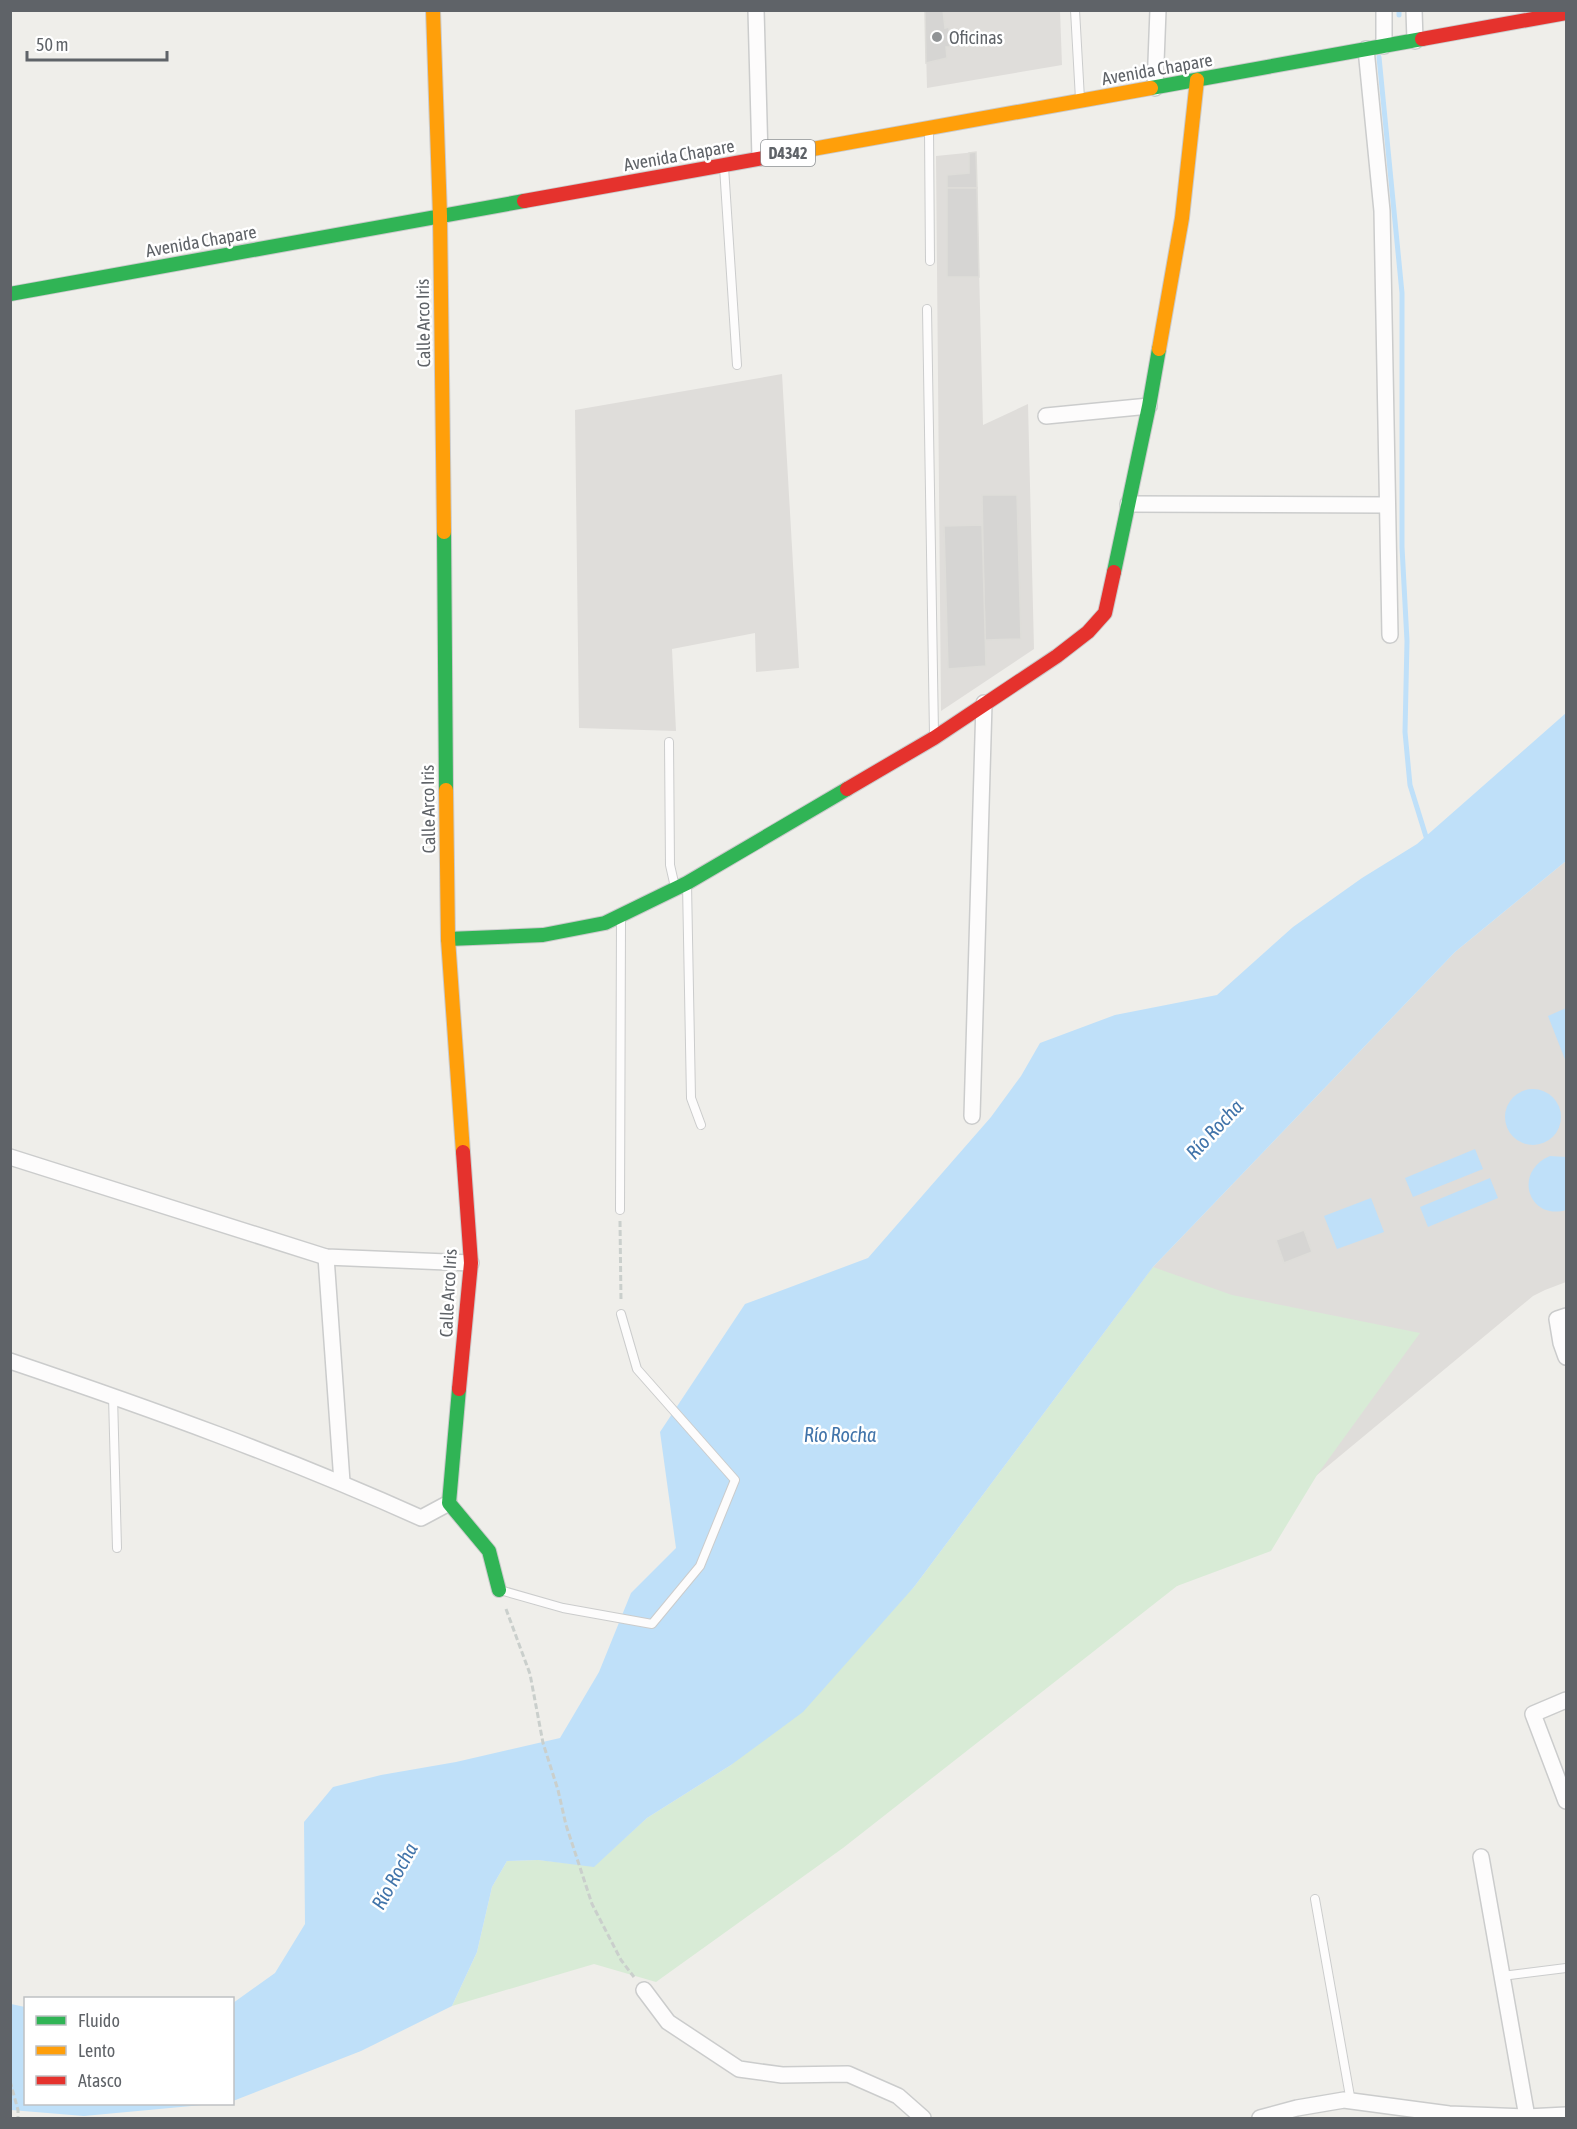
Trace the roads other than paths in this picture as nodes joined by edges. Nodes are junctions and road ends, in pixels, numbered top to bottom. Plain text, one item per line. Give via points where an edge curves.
1 (433, 10) edge
2 (756, 10) edge
3 (1075, 10) edge
4 (1158, 10) edge
5 (1384, 10) edge
6 (1414, 10) edge
7 (1566, 13) edge
8 (1415, 40) junction
9 (1384, 46) junction
10 (1366, 49) junction
11 (1197, 80) junction
12 (1155, 88) junction
13 (1080, 101) junction
14 (929, 128) junction
15 (760, 158) junction
16 (724, 165) junction
17 (440, 216) junction
18 (930, 261) dead end
19 (10, 294) edge
20 (927, 309) dead end
21 (737, 365) dead end
22 (1149, 406) junction
23 (1046, 416) dead end
24 (1128, 504) junction
25 (1388, 505) junction
26 (1390, 635) dead end
27 (984, 703) junction
28 (934, 738) junction
29 (669, 742) dead end
30 (681, 886) junction
31 (621, 915) junction
32 (448, 939) junction
33 (972, 1116) dead end
34 (700, 1125) dead end
35 (10, 1157) edge
36 (620, 1210) road end
37 (326, 1257) junction
38 (471, 1263) junction
39 (621, 1314) road end
40 (1566, 1316) edge
41 (1566, 1357) edge
42 (10, 1361) edge
43 (113, 1396) junction
44 (342, 1482) junction
45 (449, 1503) junction
46 (117, 1548) dead end
47 (500, 1590) joint
48 (1566, 1700) edge
49 (1566, 1801) edge
50 (1481, 1857) dead end
51 (1315, 1899) dead end
52 (1566, 1968) edge
53 (1502, 1976) junction
54 (644, 1990) road end
55 (1351, 2102) junction
56 (1566, 2115) edge
57 (1449, 2116) edge
58 (1527, 2117) edge
59 (923, 2118) edge
60 (1260, 2118) edge

1 - 17 street, Calle Arco Iris
2 - 15 street
3 - 13 lane
4 - 12 street
5 - 9 street
6 - 8 street
7 - 8 street, Avenida Chapare / D4342
8 - 9 street, Avenida Chapare / D4342
9 - 10 street, Avenida Chapare / D4342
10 - 11 street, Avenida Chapare / D4342
10 - 25 street via 1382,211
11 - 12 street, Avenida Chapare / D4342
11 - 22 street via 1182,218
12 - 13 street, Avenida Chapare / D4342
13 - 14 street, Avenida Chapare / D4342
14 - 15 street, Avenida Chapare / D4342
14 - 18 lane
15 - 16 street, Avenida Chapare / D4342
16 - 17 street, Avenida Chapare / D4342
16 - 21 lane
17 - 19 street, Avenida Chapare / D4342
17 - 32 street, Calle Arco Iris
20 - 28 lane
22 - 23 street
22 - 24 street
24 - 25 street
24 - 27 street via 1105,612 1065,650
25 - 26 street
27 - 28 street
27 - 33 street
28 - 30 street
29 - 30 lane via 670,865
30 - 31 street
30 - 34 lane via 691,1098
31 - 32 street via 605,923 543,935
31 - 36 lane
32 - 38 street, Calle Arco Iris
35 - 37 street
37 - 38 street
37 - 44 street
38 - 45 street, Calle Arco Iris
39 - 47 lane via 637,1369 735,1480 700,1566 652,1624 563,1608
40 - 41 street via 1557,1319
42 - 43 street
43 - 44 street
43 - 46 lane
44 - 45 street via 422,1518
45 - 47 street via 489,1551
48 - 49 street via 1533,1714
50 - 53 street
51 - 55 lane
52 - 53 lane
53 - 58 street
54 - 59 street via 668,2022 739,2069 782,2075 848,2074 898,2096
55 - 57 street
55 - 60 street via 1297,2108
56 - 58 street
57 - 58 street

